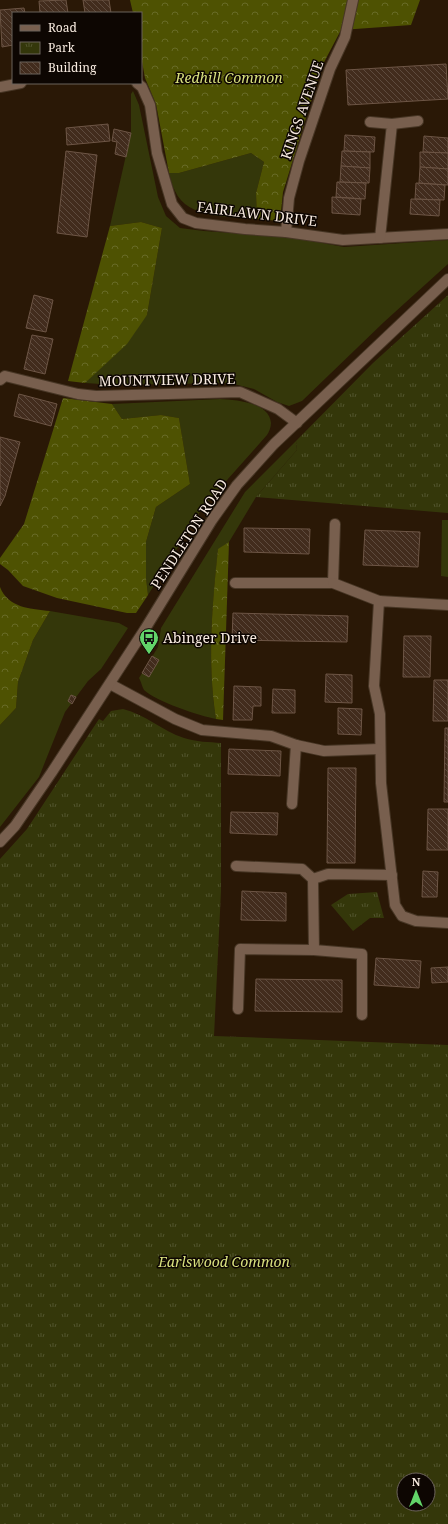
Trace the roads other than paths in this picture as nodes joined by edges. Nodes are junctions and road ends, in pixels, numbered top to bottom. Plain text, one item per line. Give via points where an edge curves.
1 (354, 0) edge
2 (16, 84) edge
3 (139, 84) edge
4 (0, 87) edge
5 (418, 121) dead end
6 (370, 122) dead end
7 (392, 124) junction
8 (286, 232) junction
9 (448, 234) edge
10 (380, 238) junction
11 (448, 280) edge
12 (0, 380) edge
13 (297, 423) junction
14 (335, 524) dead end
15 (235, 583) dead end
16 (333, 583) junction
17 (379, 601) junction
18 (448, 605) edge
19 (110, 684) junction
20 (296, 744) junction
21 (379, 749) junction
22 (292, 804) dead end
23 (0, 842) edge
24 (236, 866) dead end
25 (392, 875) junction
26 (313, 879) junction
27 (448, 923) edge
28 (314, 950) junction
29 (238, 1009) dead end
30 (362, 1015) dead end

1 - 8 street, KINGS AVENUE via 345,37 330,69 299,161 289,198
2 - 4 street
3 - 8 street, FAIRLAWN DRIVE via 150,105 157,153 172,204 183,218 196,223
5 - 7 street
6 - 7 street
7 - 10 street
8 - 10 street, FAIRLAWN DRIVE via 343,240
9 - 10 street, FAIRLAWN DRIVE
11 - 13 street, PENDLETON ROAD
12 - 13 street, MOUNTVIEW DRIVE via 5,376 96,396 240,392 278,409
13 - 19 street, PENDLETON ROAD via 274,444 229,496
14 - 16 street
15 - 16 street
16 - 17 street
17 - 18 street
17 - 21 street via 374,686 380,714
19 - 20 street via 175,719 202,730 271,736
19 - 23 street, PENDLETON ROAD via 15,826
20 - 21 street via 324,751
20 - 22 street
21 - 25 street
24 - 26 street via 302,869
25 - 26 street via 328,874
25 - 27 street via 395,905 402,916 416,921
26 - 28 street
28 - 29 street via 240,949
28 - 30 street via 362,954

